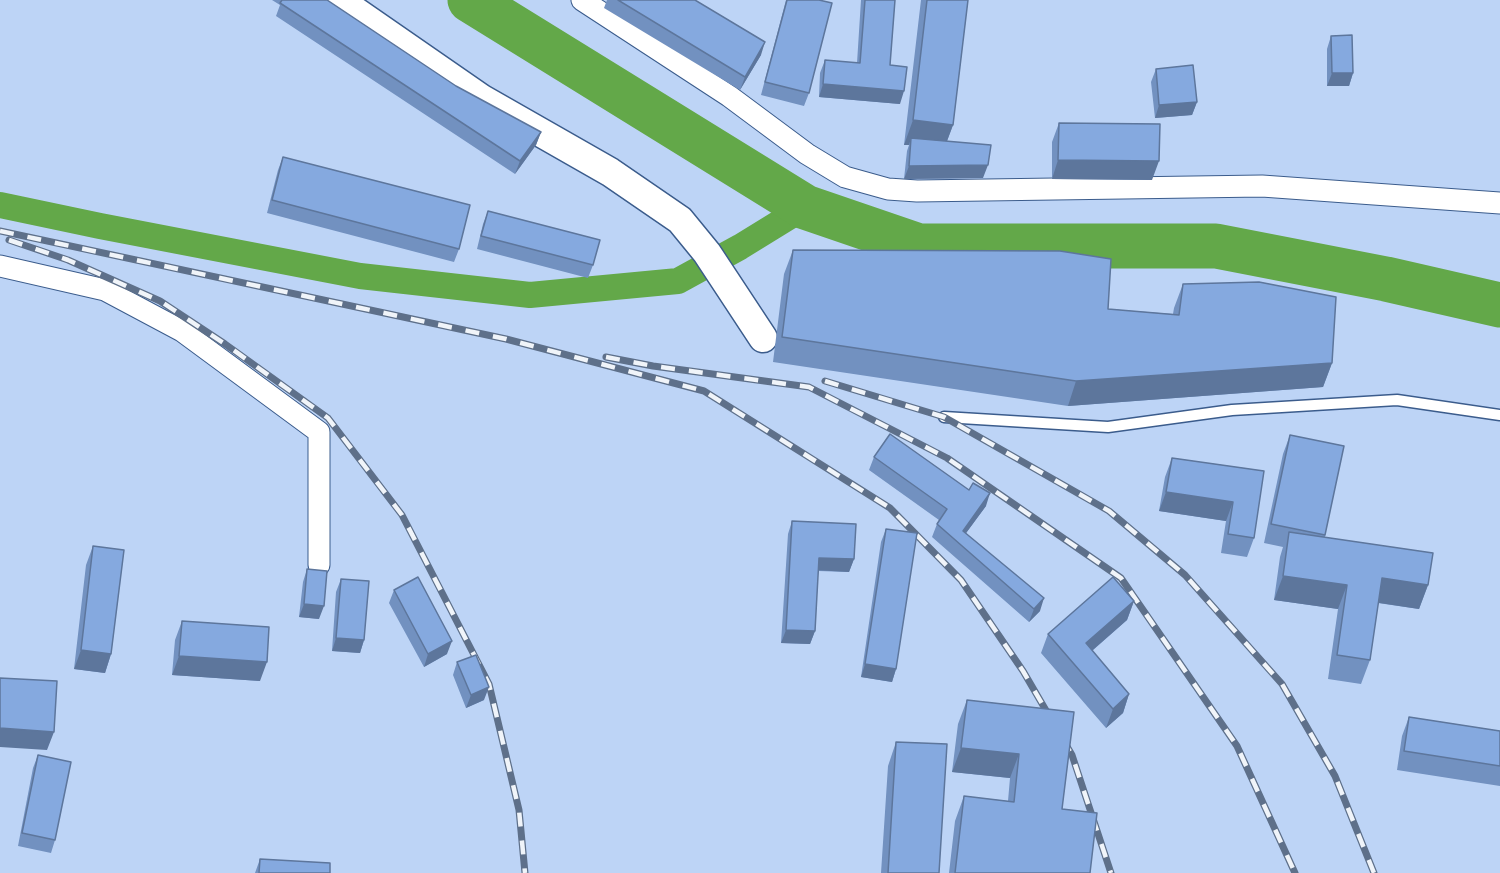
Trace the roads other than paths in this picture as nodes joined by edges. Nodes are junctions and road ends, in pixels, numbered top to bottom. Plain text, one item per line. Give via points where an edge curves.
1 (339, 0) edge
2 (582, 0) edge
3 (1500, 203) edge
4 (0, 266) edge
5 (763, 338) dead end
6 (1500, 415) edge
7 (944, 417) dead end
8 (319, 565) dead end

1 - 5 street via 482,99 618,178 680,220
2 - 3 street via 729,96 807,154 845,177 888,189 1262,186
4 - 8 street via 105,290 182,331 319,432
6 - 7 lane via 1396,400 1232,410 1108,428

